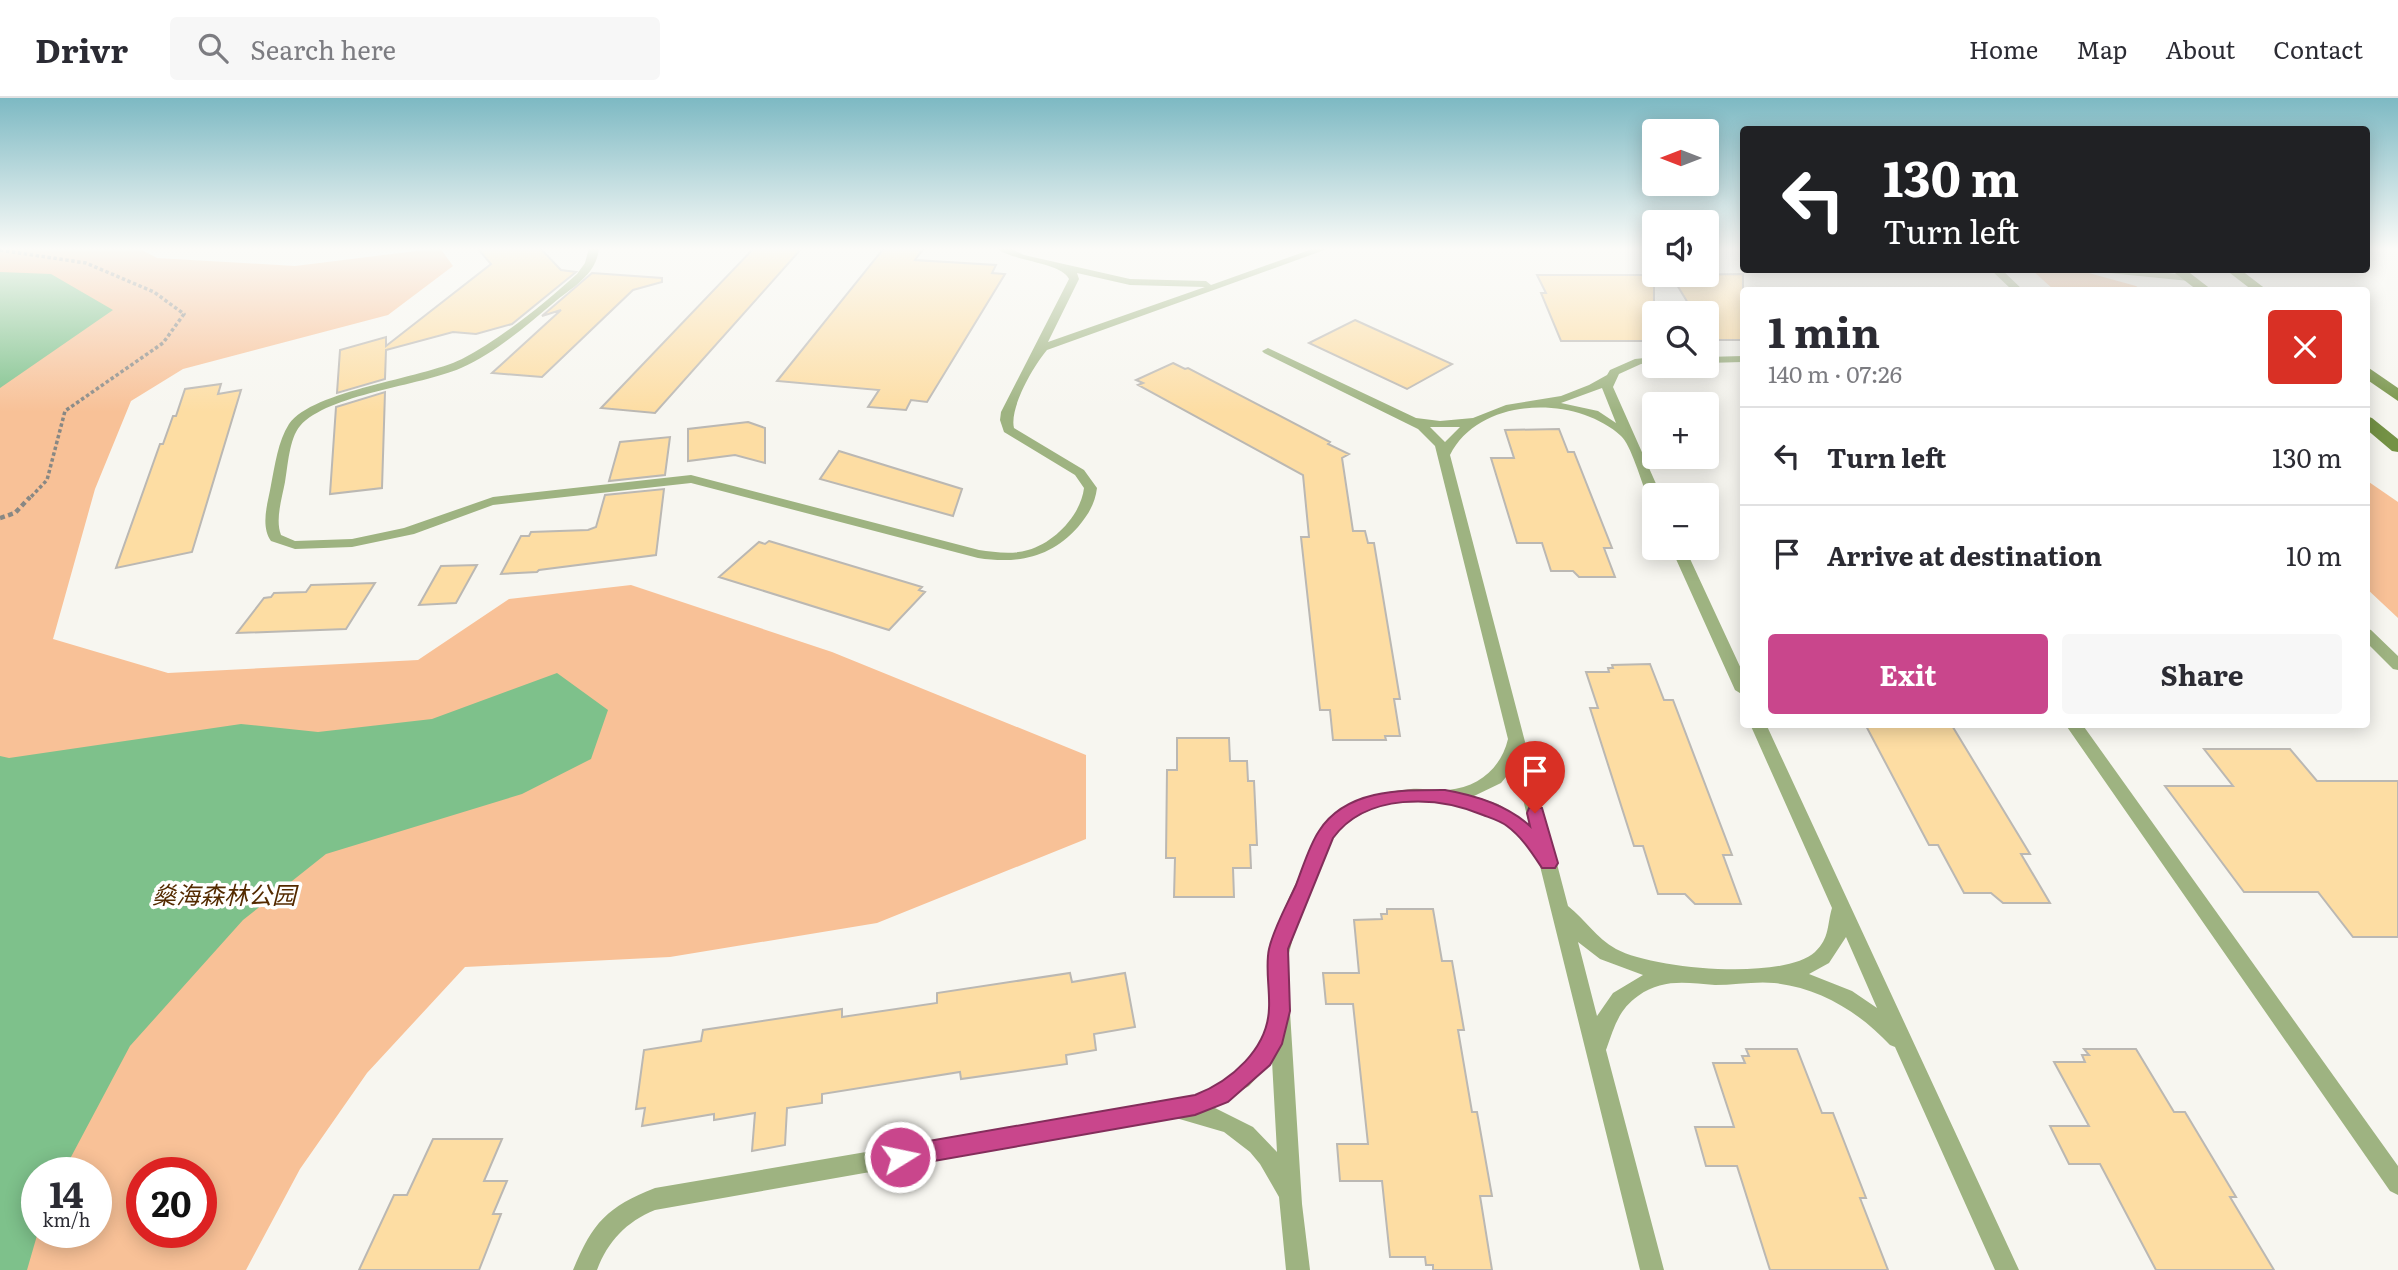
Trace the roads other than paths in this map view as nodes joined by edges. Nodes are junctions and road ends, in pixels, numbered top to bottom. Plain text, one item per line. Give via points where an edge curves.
1 (547, 303) edge
2 (1062, 303) edge
3 (1167, 303) edge
4 (1268, 351) dead end
5 (1034, 358) junction
6 (1740, 359) edge
7 (1719, 360) edge
8 (1642, 362) edge
9 (2370, 375) edge
10 (1609, 379) junction
11 (2398, 396) edge
12 (1534, 404) junction
13 (1407, 418) junction
14 (1485, 419) junction
15 (2370, 424) edge
16 (1627, 435) junction
17 (2398, 447) edge
18 (1444, 454) junction
19 (1649, 483) edge
20 (1683, 560) edge
21 (2370, 637) edge
22 (2398, 665) edge
23 (1740, 683) edge
24 (1760, 728) edge
25 (2076, 728) edge
26 (1516, 737) junction
27 (1445, 796) junction
28 (1548, 863) junction
29 (1839, 902) junction
30 (1559, 906) junction
31 (1682, 975) junction
32 (1772, 975) junction
33 (1280, 1011) junction
34 (1596, 1052) junction
35 (1909, 1055) junction
36 (1172, 1109) junction
37 (2398, 1184) edge
38 (1291, 1204) junction
39 (1295, 1245) junction
40 (585, 1270) edge
41 (1292, 1270) edge
42 (1298, 1270) edge
43 (1652, 1270) edge
44 (2007, 1270) edge

1 - 5 lane via 477,356 414,382 316,408 295,424 289,432 281,472 271,526 274,536 294,546 380,539 492,500 691,479 978,554 1017,556 1055,541 1092,496 1085,478 1008,429 1007,412
2 - 5 lane
3 - 5 lane via 1056,342
4 - 13 lane
6 - 7 lane
8 - 10 lane via 1625,366
9 - 11 main road
10 - 12 lane via 1571,397
10 - 16 lane via 1610,397
12 - 14 lane
12 - 16 lane via 1594,414
13 - 14 lane via 1440,425
13 - 18 lane via 1438,439
14 - 18 lane via 1454,438
15 - 17 main road
16 - 19 lane
18 - 26 lane
20 - 23 lane
21 - 22 lane
24 - 29 lane
25 - 37 lane
26 - 27 lane via 1509,765 1499,776 1477,789
26 - 28 lane
27 - 28 lane via 1512,819
27 - 33 lane via 1390,797 1350,810 1336,821 1325,836 1282,937 1277,964
28 - 30 lane
29 - 32 lane via 1841,925 1823,956 1808,967
29 - 35 lane
30 - 31 lane via 1605,953
30 - 34 lane
31 - 32 lane
31 - 34 lane via 1660,977 1626,992 1606,1015
32 - 35 lane via 1844,995 1884,1024
33 - 36 lane via 1275,1038 1242,1079 1221,1095
33 - 38 lane
34 - 43 lane
35 - 44 lane
36 - 38 lane via 1216,1118 1246,1135 1275,1164
36 - 40 lane via 654,1199 615,1217 593,1248
38 - 39 lane
39 - 41 lane
39 - 42 lane

